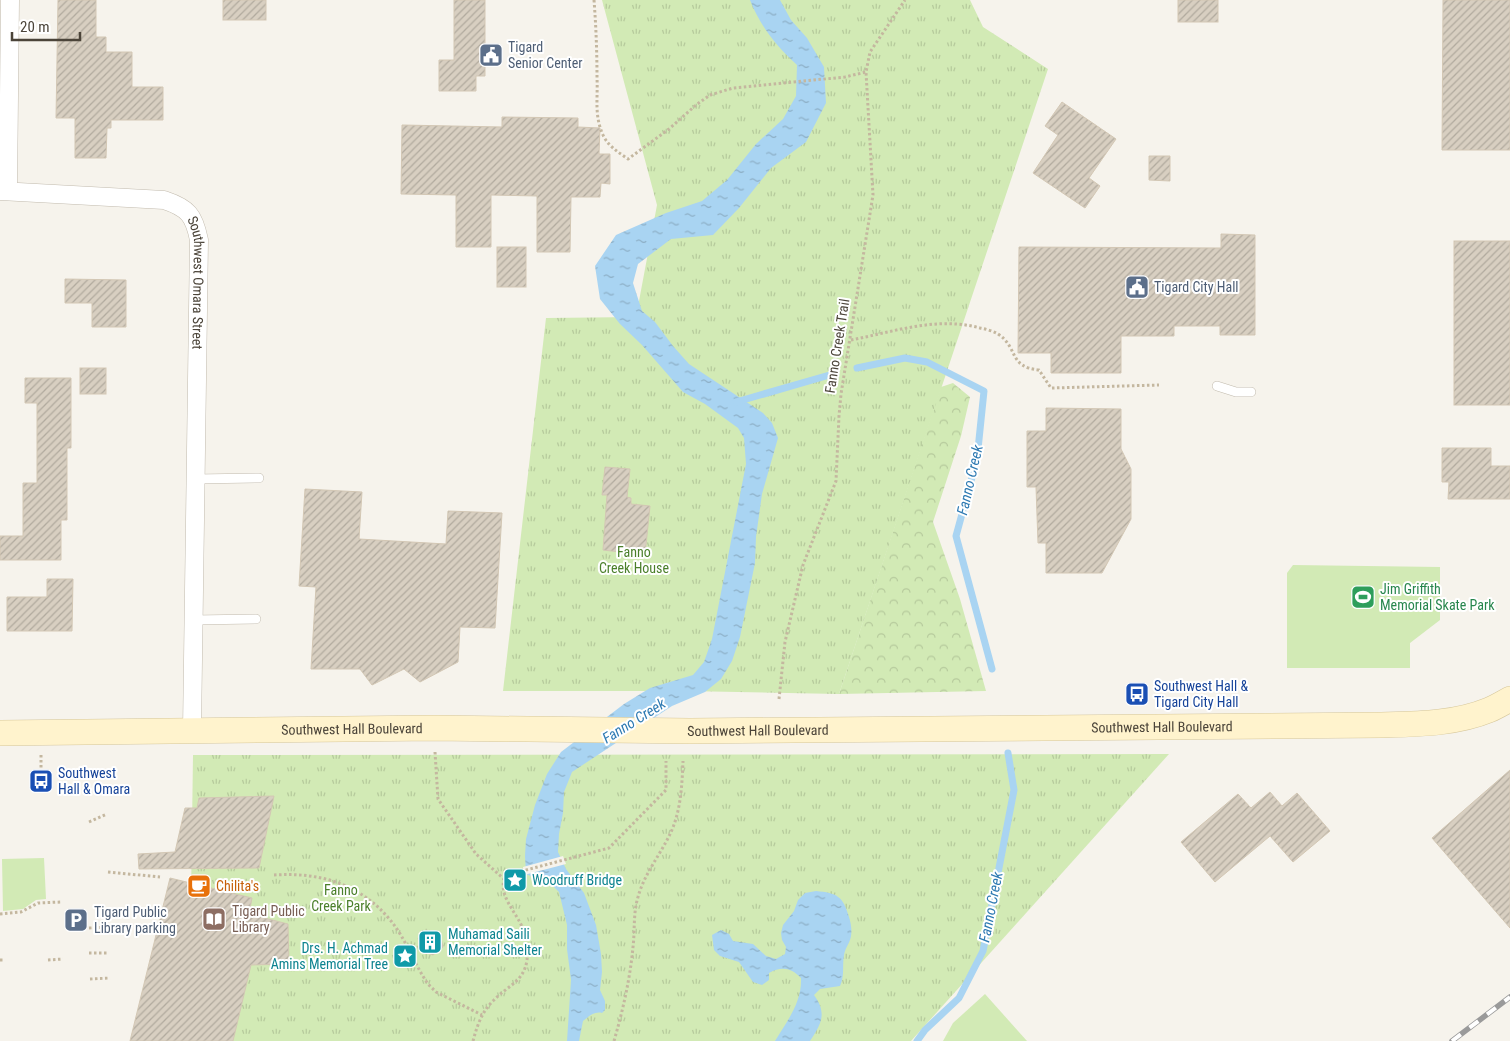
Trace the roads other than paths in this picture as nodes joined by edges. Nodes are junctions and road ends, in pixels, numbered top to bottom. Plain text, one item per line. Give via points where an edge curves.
1 (10, 0) edge
2 (4, 191) edge
3 (1217, 386) dead end
4 (1251, 392) dead end
5 (259, 478) dead end
6 (196, 479) junction
7 (256, 619) dead end
8 (194, 620) junction
9 (1510, 699) edge
10 (192, 730) junction
11 (0, 733) edge

1 - 2 street, Southwest Omara Street
2 - 6 street, Southwest Omara Street via 164,200 192,215 200,240
3 - 4 lane via 1236,392
5 - 6 lane
6 - 8 street, Southwest Omara Street
7 - 8 lane
8 - 10 street, Southwest Omara Street
9 - 10 main road, Southwest Hall Boulevard via 1489,710 1456,720 1414,724 690,731
10 - 11 main road, Southwest Hall Boulevard

